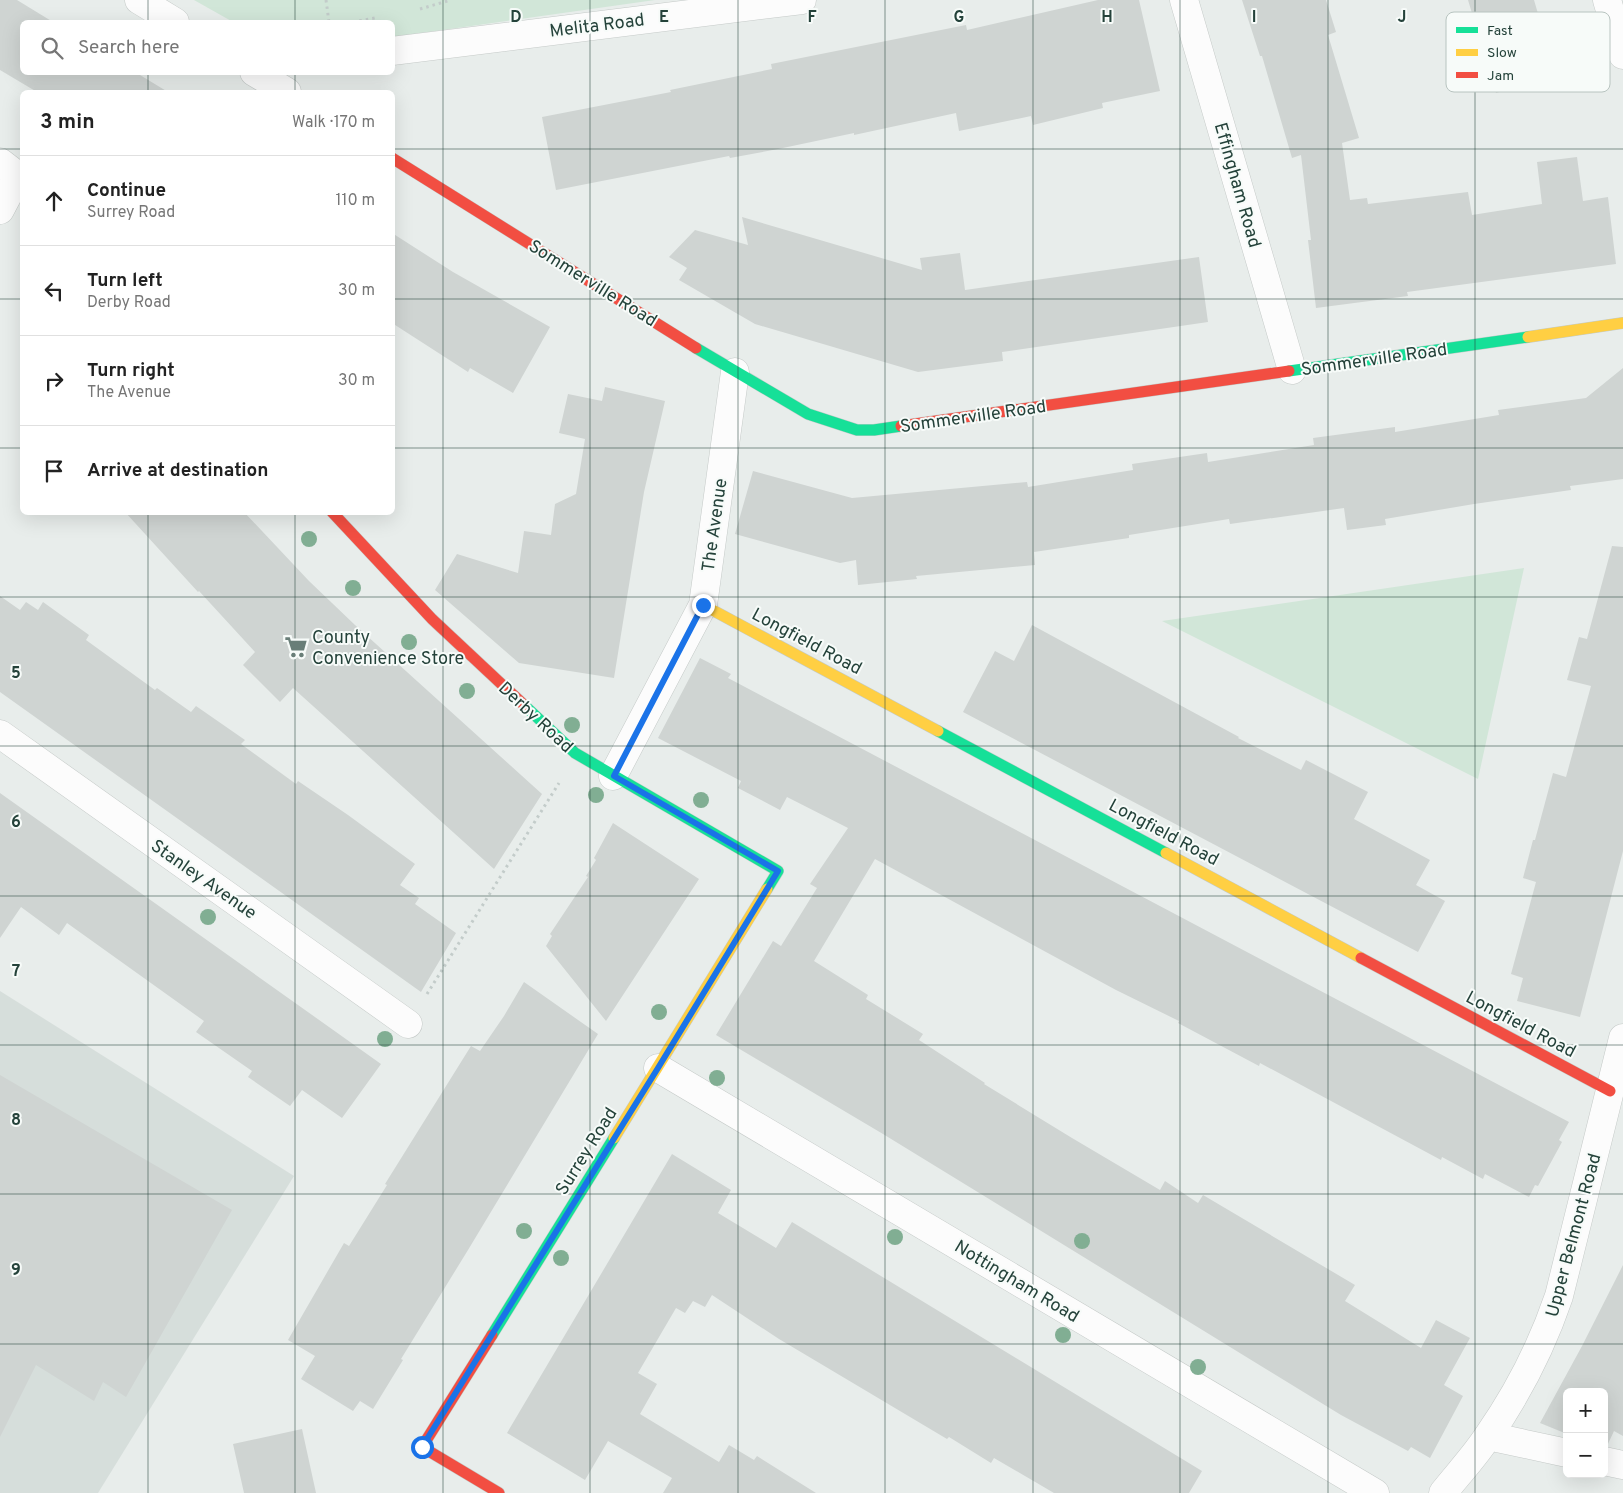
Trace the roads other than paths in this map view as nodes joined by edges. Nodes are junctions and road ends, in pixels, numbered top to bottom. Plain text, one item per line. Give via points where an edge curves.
1 (139, 0) edge
2 (802, 0) edge
3 (1184, 0) edge
4 (1607, 0) edge
5 (172, 20) edge
6 (395, 51) edge
7 (1623, 55) edge
8 (259, 75) edge
9 (284, 90) edge
10 (395, 160) edge
11 (14, 173) edge
12 (0, 210) edge
13 (1623, 324) edge
14 (1292, 370) junction
15 (735, 372) junction
16 (335, 515) edge
17 (703, 605) junction
18 (0, 734) edge
19 (614, 776) junction
20 (778, 871) joint
21 (408, 1024) road end
22 (1623, 1038) edge
23 (658, 1068) junction
24 (1610, 1091) junction
25 (1488, 1436) junction
26 (1563, 1452) edge
27 (1608, 1462) edge
28 (1623, 1465) edge
29 (499, 1493) edge
30 (1375, 1493) edge
31 (1443, 1493) edge

1 - 5 street
2 - 6 street, Melita Road
3 - 14 street, Effingham Road
4 - 7 street
8 - 9 street
10 - 15 street, Sommerville Road
11 - 12 street
13 - 14 street, Sommerville Road
14 - 15 street, Sommerville Road via 866,430 842,426 808,414
15 - 17 street, The Avenue
16 - 19 street, Derby Road via 432,620 575,754
17 - 19 street, The Avenue
17 - 24 street, Longfield Road
18 - 21 street, Stanley Avenue
19 - 20 street, Derby Road
20 - 23 street, Surrey Road
22 - 24 street, Upper Belmont Road
23 - 29 street, Surrey Road via 422,1447
23 - 30 street, Nottingham Road
24 - 25 street, Upper Belmont Road via 1560,1296 1548,1330 1530,1368
25 - 26 street
25 - 31 street, Upper Belmont Road
27 - 28 street

